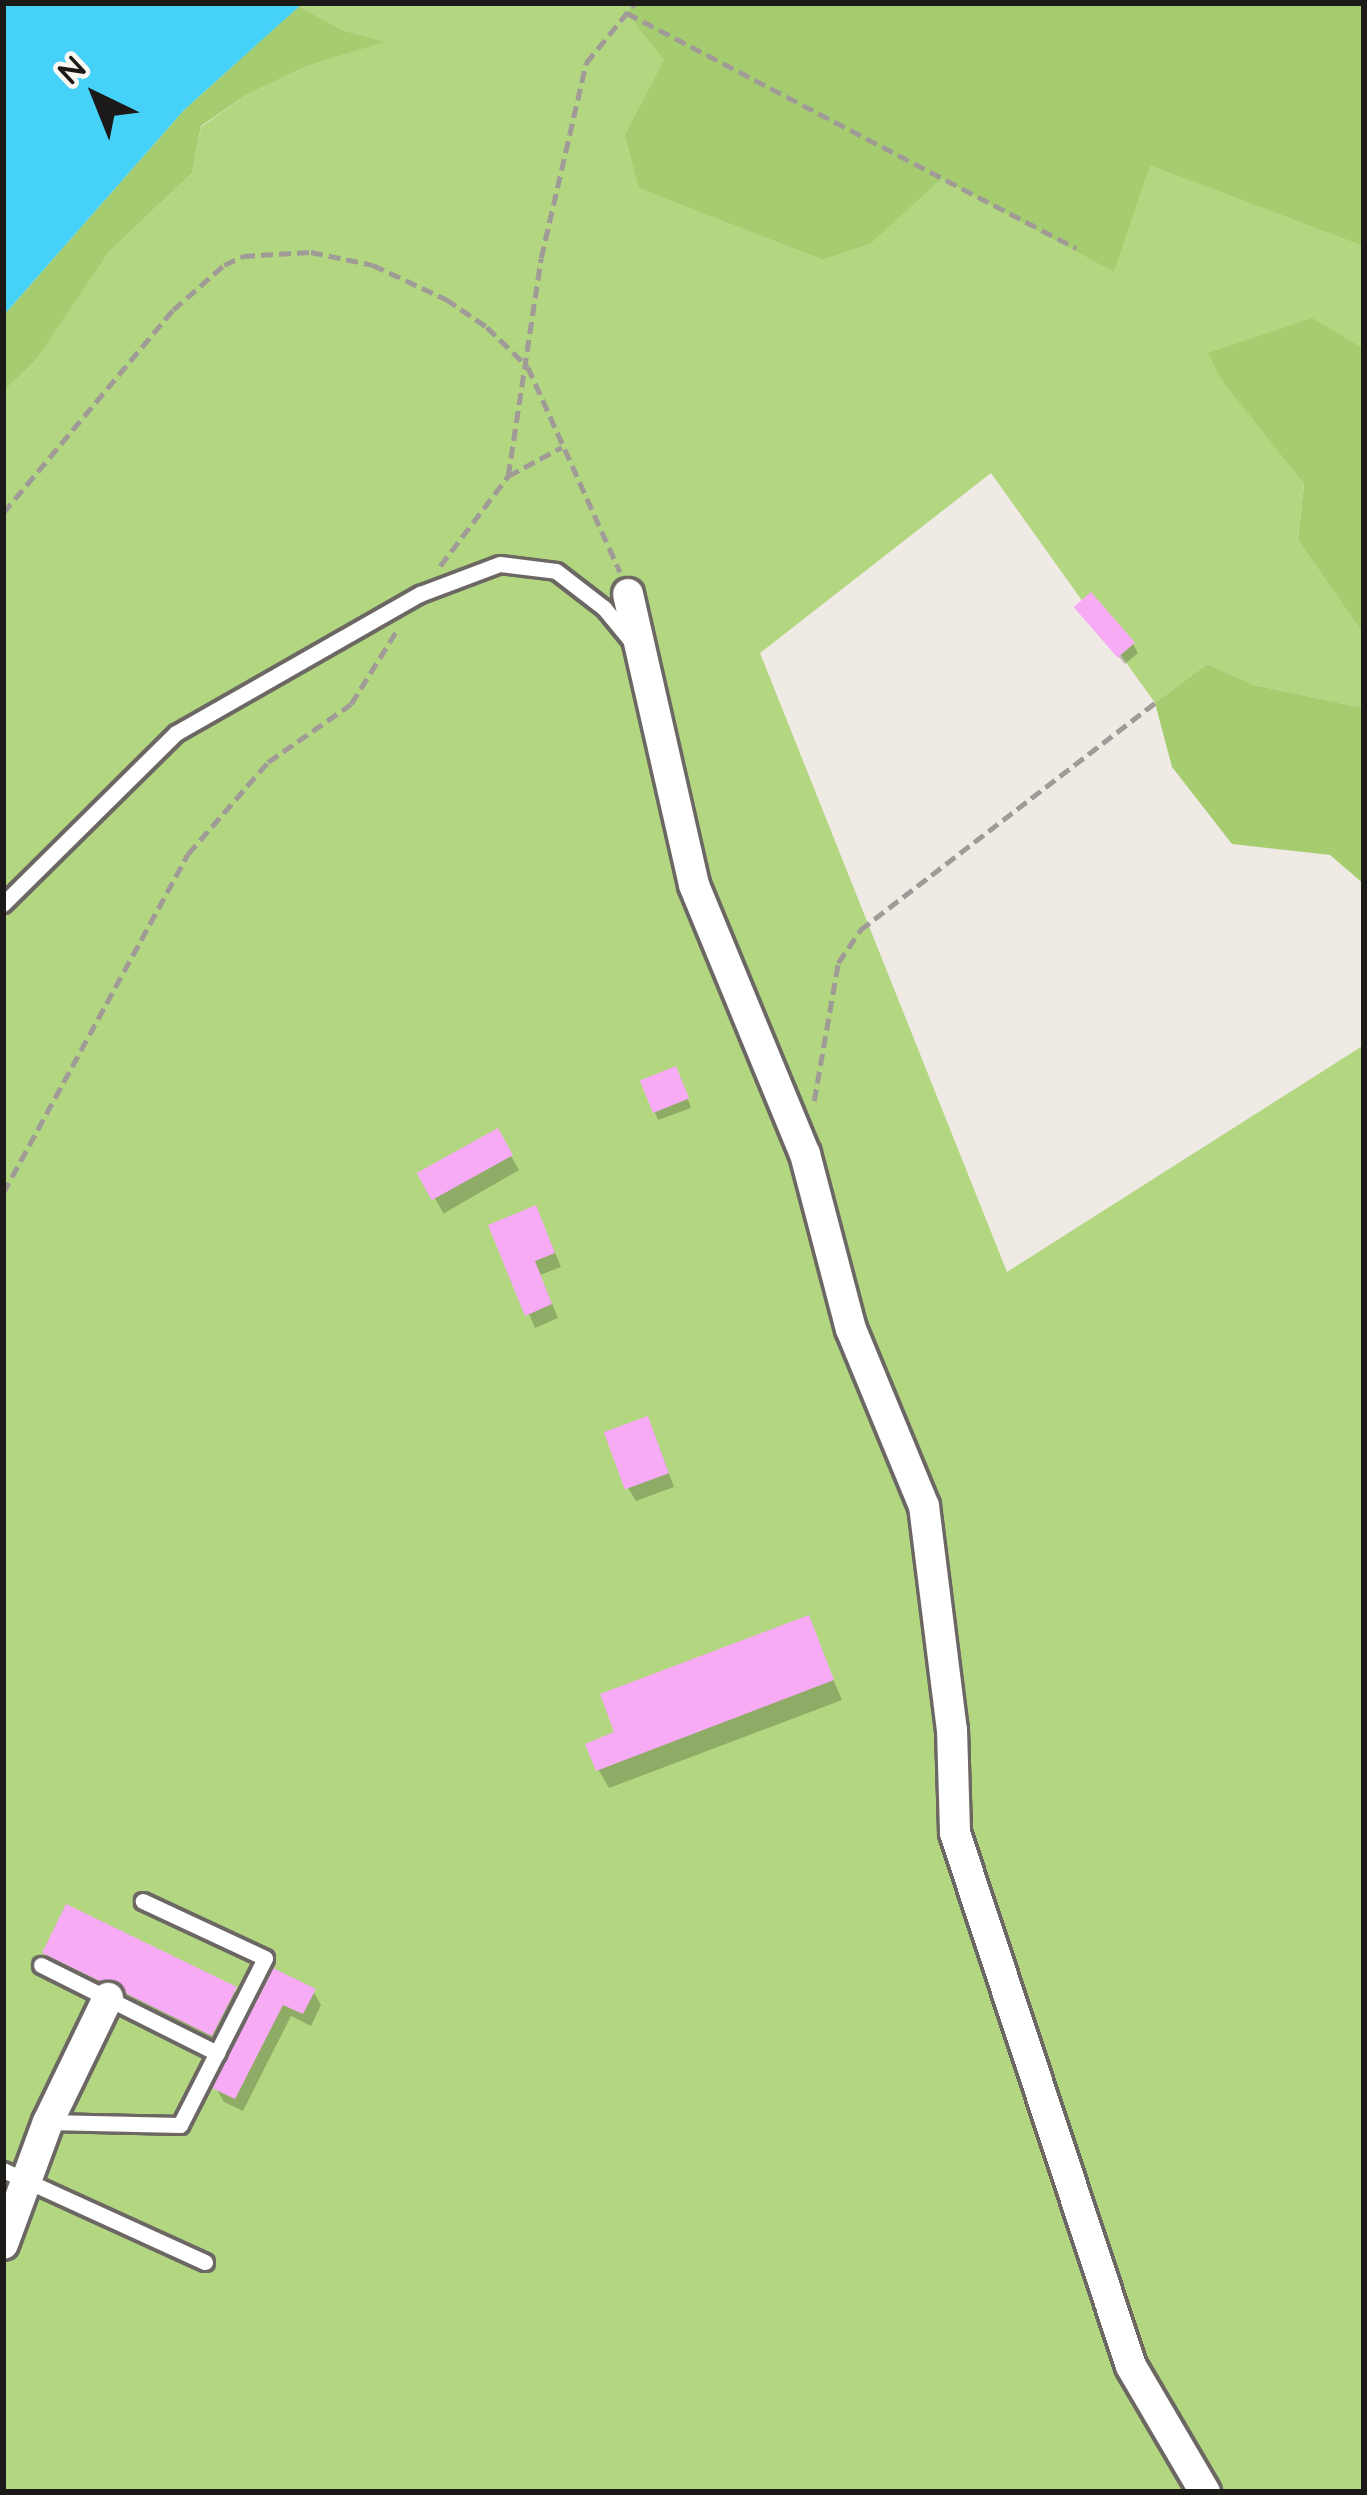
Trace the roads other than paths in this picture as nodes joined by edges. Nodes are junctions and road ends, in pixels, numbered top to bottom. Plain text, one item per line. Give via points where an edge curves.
1 (628, 594) road end
2 (644, 656) junction
3 (3, 904) edge
4 (142, 1900) dead end
5 (41, 1965) dead end
6 (108, 1998) junction
7 (217, 2053) junction
8 (48, 2122) junction
9 (15, 2175) edge
10 (3, 2245) edge
11 (205, 2262) dead end
12 (1205, 2492) edge

1 - 2 street
2 - 3 lane via 604,608 556,571 500,564 420,594 176,734
2 - 12 street via 694,885 805,1154 850,1329 924,1506 952,1730 955,1833 1131,2366
4 - 7 lane via 266,1958
5 - 6 lane
6 - 7 lane
6 - 8 street
7 - 8 lane via 180,2125
8 - 9 street
9 - 10 street
9 - 11 lane

